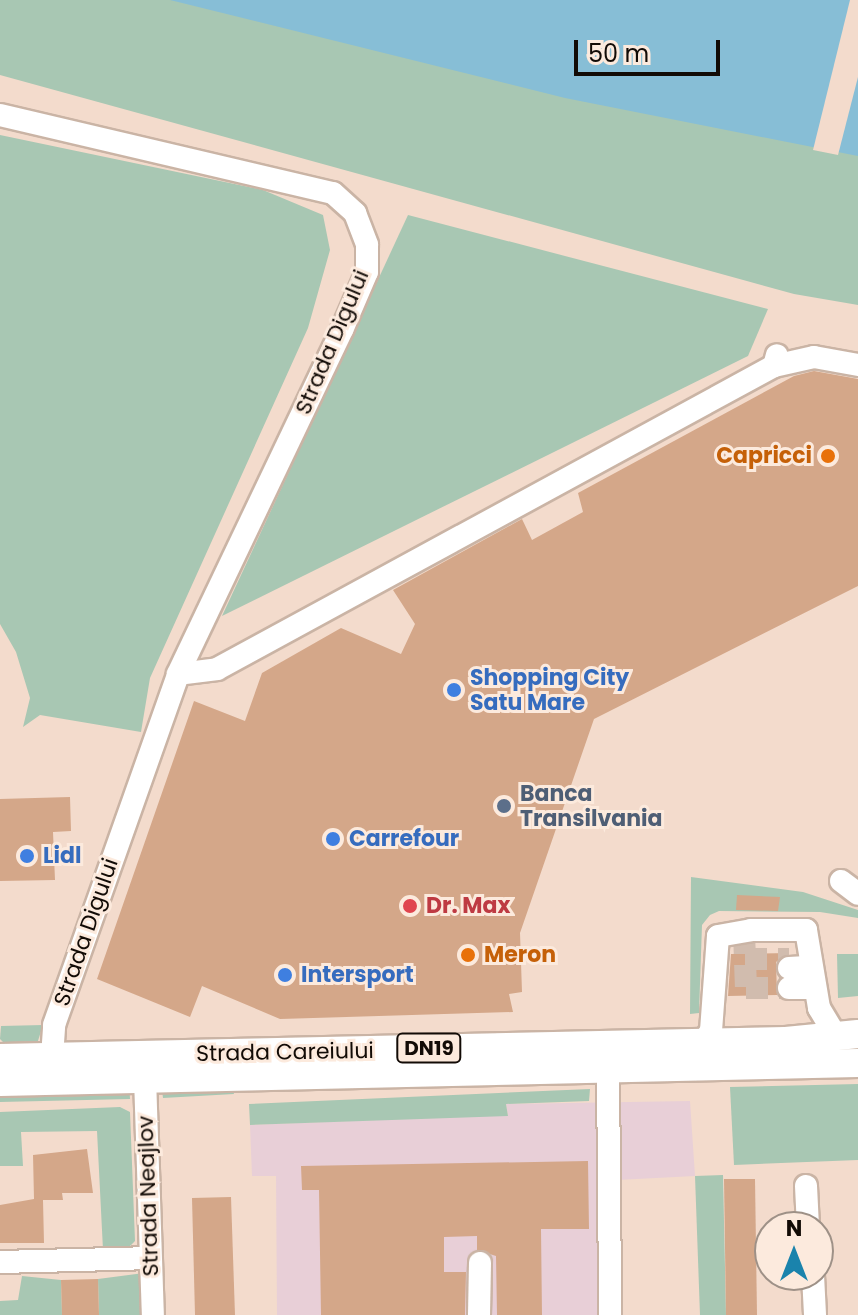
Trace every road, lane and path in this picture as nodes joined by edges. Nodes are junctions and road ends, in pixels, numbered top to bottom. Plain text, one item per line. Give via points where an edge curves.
1 (0, 115) edge
2 (858, 365) edge
3 (178, 674) junction
4 (847, 1036) edge
5 (703, 1042) junction
6 (52, 1057) junction
7 (0, 1058) edge
8 (858, 1063) edge
9 (608, 1068) junction
10 (145, 1078) junction
11 (0, 1082) edge
12 (806, 1186) dead end
13 (807, 1211) edge
14 (150, 1258) junction
15 (0, 1262) edge
16 (480, 1263) dead end
17 (814, 1291) edge
18 (153, 1315) edge
19 (479, 1315) edge
20 (610, 1315) edge
21 (815, 1315) edge

1 - 3 street, Strada Digului via 333,193 355,213 367,245 367,272 342,330
2 - 3 street via 814,357 776,361 217,669
3 - 6 street, Strada Digului via 54,1025
4 - 5 main road, Strada Careiului / DN19
4 - 5 street via 819,1008 801,973 806,930 718,936 711,1031
5 - 6 main road, Strada Careiului / DN19
6 - 7 main road, Strada Careiului / DN19
8 - 9 main road, Strada Careiului / DN19
9 - 10 main road, Strada Careiului / DN19
9 - 20 street
10 - 11 main road, Strada Careiului / DN19
10 - 14 street, Strada Neajlov
12 - 13 street
14 - 15 street
14 - 18 street, Strada Neajlov
16 - 19 street
17 - 21 street

